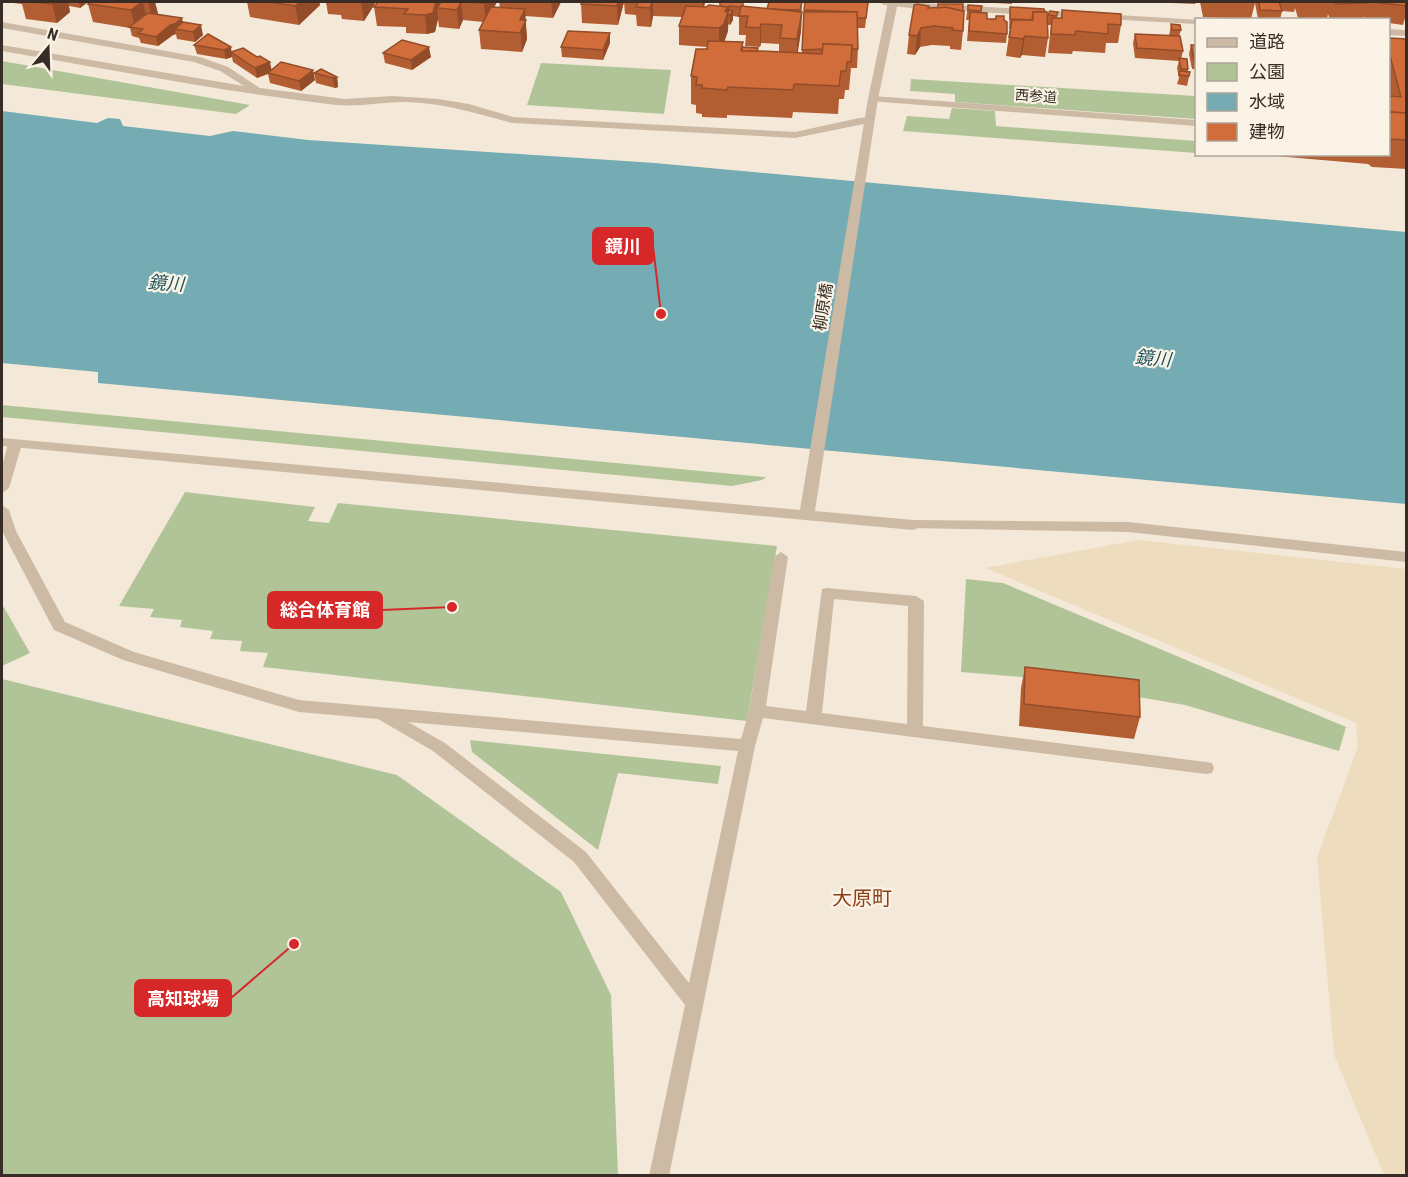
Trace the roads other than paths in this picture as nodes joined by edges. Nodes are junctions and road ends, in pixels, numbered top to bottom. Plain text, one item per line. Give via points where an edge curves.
1 (890, 2) edge
2 (1195, 21) edge
3 (2, 25) edge
4 (1390, 32) edge
5 (1407, 33) edge
6 (2, 48) edge
7 (262, 93) junction
8 (873, 99) junction
9 (869, 120) junction
10 (1195, 123) edge
11 (8, 443) edge
12 (2, 488) edge
13 (2, 510) edge
14 (807, 514) junction
15 (782, 557) dead end
16 (1407, 558) edge
17 (757, 711) junction
18 (379, 713) junction
19 (813, 718) junction
20 (915, 731) junction
21 (747, 746) junction
22 (1206, 768) dead end
23 (693, 1002) junction
24 (658, 1176) edge

1 - 2 street
1 - 8 street, 柳原橋
3 - 7 street via 196,59 224,69
4 - 5 street
6 - 7 street
7 - 9 street via 348,103 393,99 442,103 485,109 512,120 795,135
8 - 9 street, 柳原橋
8 - 10 street, 西参道
9 - 14 street, 柳原橋
11 - 12 street
11 - 14 street
13 - 18 street via 58,626 129,656 299,706
14 - 16 street via 913,525 1128,527
15 - 17 street
17 - 19 street
17 - 21 street
18 - 21 street
18 - 23 street via 439,747 580,856
19 - 20 street
19 - 20 street via 826,594 916,601
20 - 22 street
21 - 23 street
23 - 24 street

